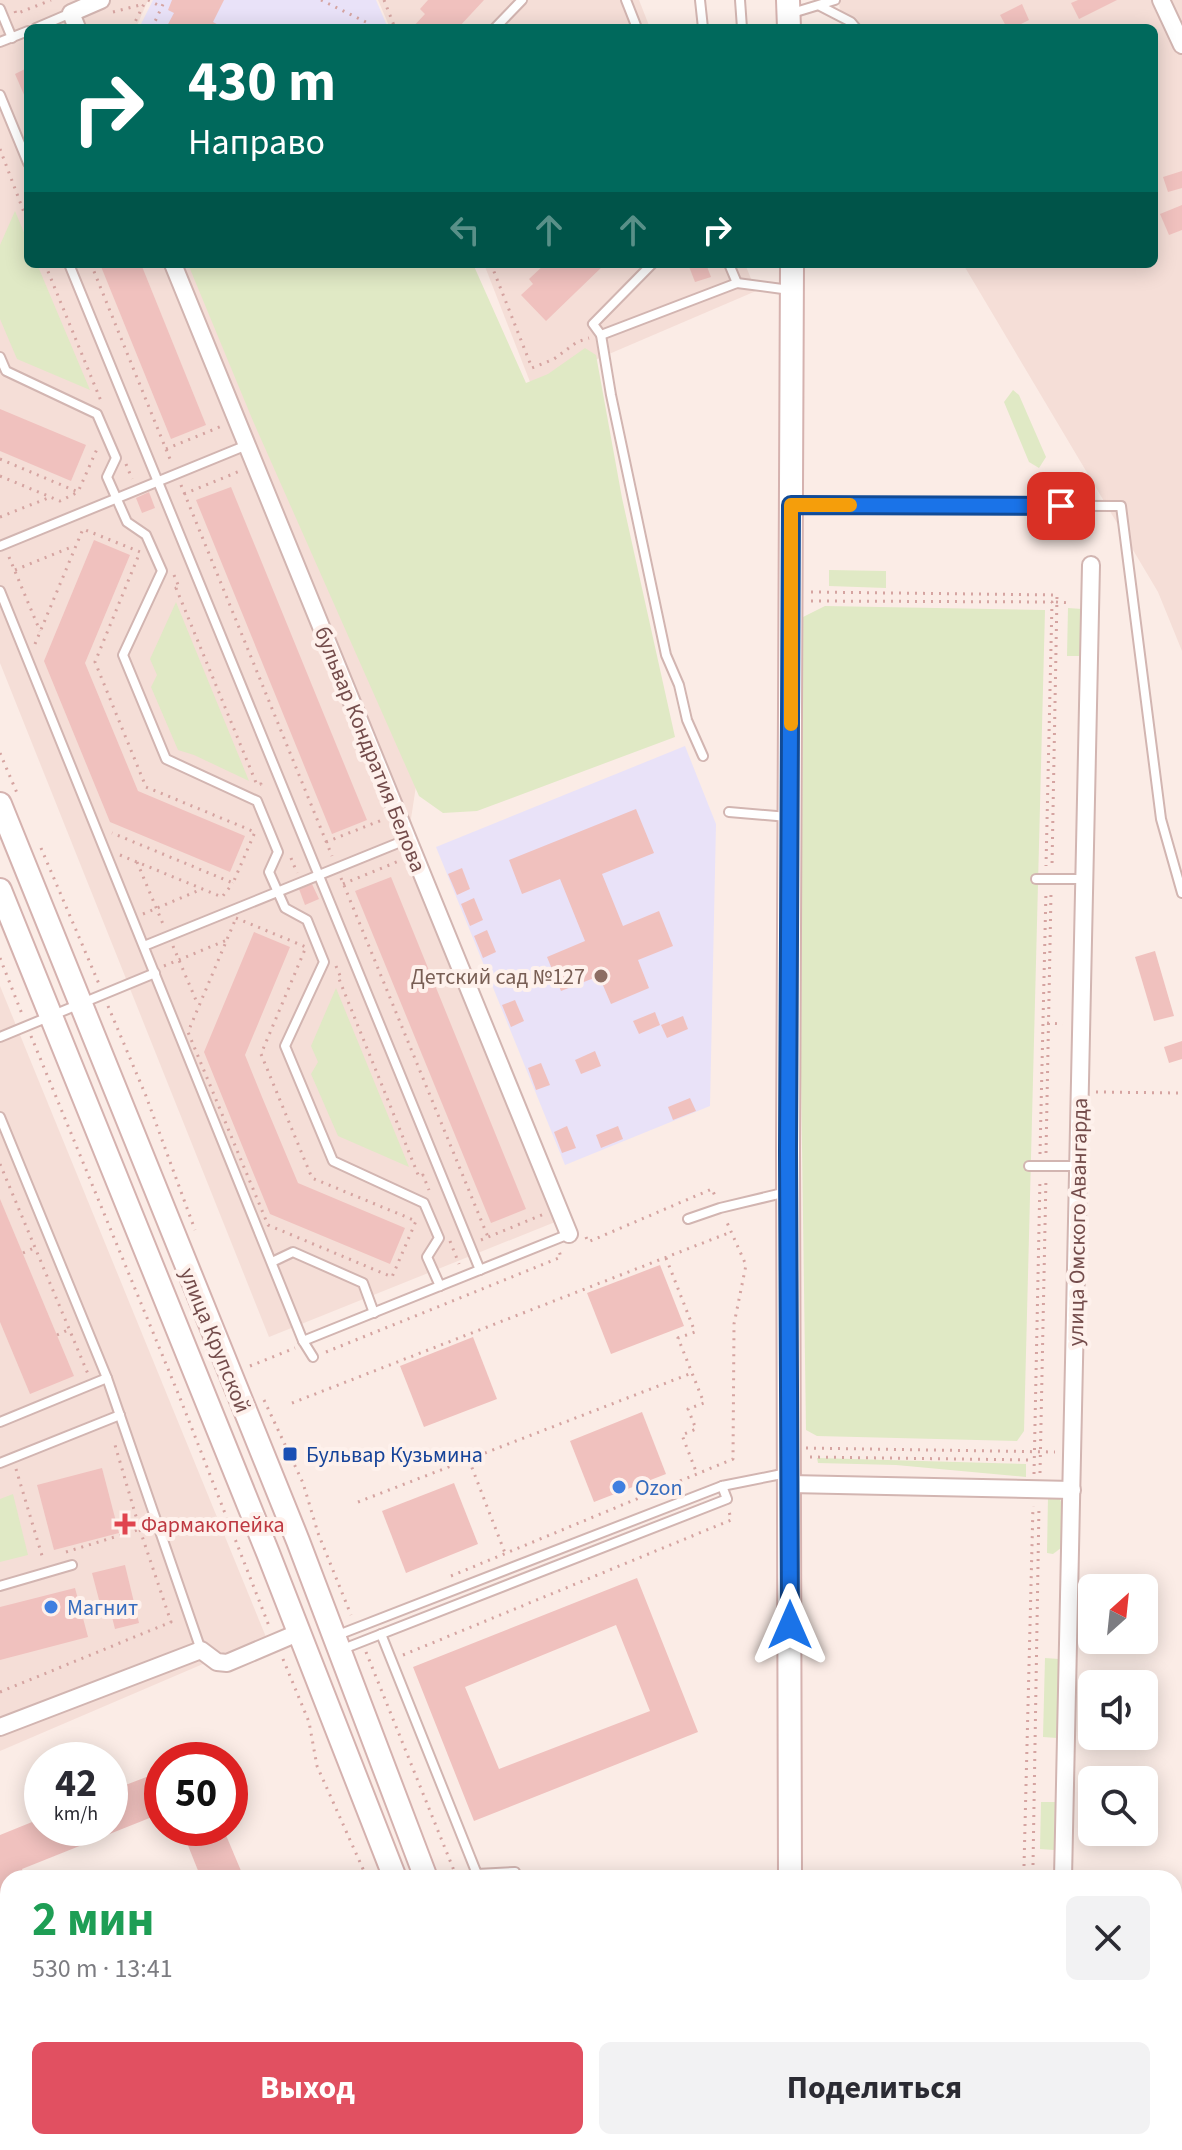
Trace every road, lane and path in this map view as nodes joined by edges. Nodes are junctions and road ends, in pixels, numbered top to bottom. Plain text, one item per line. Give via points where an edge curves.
1 (11, 0) edge
2 (51, 0) edge
3 (101, 0) edge
4 (147, 0) edge
5 (165, 0) edge
6 (321, 0) edge
7 (384, 0) edge
8 (522, 0) edge
9 (626, 0) edge
10 (700, 0) edge
11 (740, 0) edge
12 (835, 0) edge
13 (1161, 0) edge
14 (820, 6) junction
15 (162, 7) junction
16 (0, 9) edge
17 (789, 14) edge
18 (74, 21) edge
19 (134, 24) edge
20 (154, 24) edge
21 (370, 24) edge
22 (393, 24) edge
23 (499, 24) edge
24 (635, 24) edge
25 (703, 24) edge
26 (742, 24) edge
27 (853, 24) edge
28 (24, 33) edge
29 (12, 38) junction
30 (0, 42) edge
31 (1182, 45) edge
32 (0, 95) edge
33 (0, 149) edge
34 (24, 153) edge
35 (24, 212) edge
36 (47, 268) edge
37 (71, 268) edge
38 (93, 268) edge
39 (175, 268) edge
40 (493, 268) edge
41 (648, 268) edge
42 (731, 268) edge
43 (792, 268) edge
44 (737, 283) junction
45 (792, 290) junction
46 (601, 335) junction
47 (0, 357) edge
48 (105, 411) dead end
49 (225, 425) dead end
50 (247, 445) junction
51 (97, 447) dead end
52 (166, 449) junction
53 (123, 455) dead end
54 (0, 459) edge
55 (243, 470) dead end
56 (176, 474) junction
57 (0, 476) edge
58 (158, 481) junction
59 (136, 490) junction
60 (78, 492) junction
61 (184, 494) dead end
62 (50, 497) junction
63 (116, 498) junction
64 (791, 505) junction
65 (0, 517) edge
66 (2, 545) edge
67 (76, 545) junction
68 (1092, 559) dead end
69 (15, 570) junction
70 (174, 574) dead end
71 (0, 591) edge
72 (791, 596) junction
73 (40, 632) junction
74 (32, 652) dead end
75 (0, 753) edge
76 (703, 756) dead end
77 (266, 796) dead end
78 (9, 799) edge
79 (729, 812) dead end
80 (385, 818) dead end
81 (791, 818) junction
82 (105, 830) dead end
83 (36, 836) dead end
84 (408, 839) junction
85 (326, 842) dead end
86 (286, 846) dead end
87 (114, 852) dead end
88 (402, 860) dead end
89 (319, 876) junction
90 (1036, 879) dead end
91 (1049, 879) junction
92 (1084, 879) junction
93 (233, 883) junction
94 (301, 883) junction
95 (343, 884) dead end
96 (202, 889) junction
97 (0, 890) edge
98 (278, 892) junction
99 (1182, 893) edge
100 (133, 918) junction
101 (227, 940) junction
102 (144, 946) junction
103 (0, 958) edge
104 (336, 965) dead end
105 (154, 972) junction
106 (104, 995) junction
107 (79, 1005) junction
108 (52, 1016) junction
109 (27, 1026) junction
110 (188, 1032) dead end
111 (0, 1037) edge
112 (1080, 1091) junction
113 (1182, 1096) edge
114 (0, 1117) edge
115 (0, 1165) edge
116 (1029, 1166) dead end
117 (1043, 1166) junction
118 (1078, 1166) junction
119 (789, 1192) junction
120 (433, 1200) dead end
121 (720, 1208) junction
122 (688, 1219) dead end
123 (268, 1225) dead end
124 (731, 1232) junction
125 (569, 1234) joint
126 (449, 1238) dead end
127 (199, 1239) dead end
128 (588, 1242) dead end
129 (35, 1248) junction
130 (23, 1253) dead end
131 (561, 1257) dead end
132 (666, 1258) junction
133 (272, 1262) junction
134 (480, 1270) junction
135 (464, 1277) junction
136 (440, 1286) junction
137 (374, 1313) junction
138 (70, 1330) junction
139 (57, 1335) dead end
140 (300, 1344) junction
141 (313, 1357) joint
142 (246, 1367) dead end
143 (692, 1373) junction
144 (107, 1378) junction
145 (92, 1384) junction
146 (261, 1395) dead end
147 (292, 1403) dead end
148 (120, 1415) junction
149 (108, 1420) junction
150 (0, 1422) edge
151 (1034, 1451) junction
152 (13, 1458) junction
153 (468, 1460) junction
154 (1034, 1460) junction
155 (1040, 1460) junction
156 (0, 1463) edge
157 (790, 1465) junction
158 (697, 1474) junction
159 (722, 1486) junction
160 (1036, 1489) junction
161 (1072, 1490) junction
162 (727, 1499) junction
163 (358, 1502) dead end
164 (157, 1523) junction
165 (140, 1530) junction
166 (505, 1553) junction
167 (56, 1555) dead end
168 (43, 1559) dead end
169 (72, 1565) dead end
170 (450, 1576) dead end
171 (0, 1586) edge
172 (359, 1613) dead end
173 (300, 1632) junction
174 (381, 1634) junction
175 (362, 1641) junction
176 (276, 1643) junction
177 (336, 1644) junction
178 (201, 1650) junction
179 (391, 1659) junction
180 (372, 1667) junction
181 (0, 1692) edge
182 (1, 1724) edge
183 (363, 1870) edge
184 (392, 1870) edge
185 (423, 1870) edge
186 (454, 1870) edge
187 (475, 1870) edge
188 (790, 1870) edge
189 (1028, 1870) edge
190 (1028, 1870) edge
191 (1063, 1870) edge

1 - 2 path via 16,14
3 - 18 street
4 - 15 path
4 - 19 path
5 - 15 path
6 - 21 path
7 - 22 path
8 - 23 lane
9 - 24 lane
10 - 25 lane
11 - 26 lane
12 - 14 lane
13 - 31 street
14 - 17 lane
14 - 27 lane
15 - 20 path
16 - 29 lane
28 - 29 lane
29 - 30 lane
32 - 34 lane
33 - 35 path
36 - 48 path
37 - 58 lane
38 - 52 path
39 - 50 street, бульвар Кондратия Белова
40 - 46 path via 532,368 577,342
41 - 46 lane via 593,324
42 - 44 lane
43 - 45 main road
44 - 45 lane
44 - 46 lane
45 - 64 main road
46 - 76 lane via 666,655
47 - 63 lane via 6,371 97,414 116,458 107,477
49 - 52 path
50 - 56 lane
50 - 84 street, бульвар Кондратия Белова
51 - 60 path
52 - 56 path
53 - 59 path
54 - 60 path
55 - 61 path
56 - 58 lane
57 - 62 path
58 - 59 lane
58 - 89 lane
59 - 63 lane
60 - 62 path via 60,501
62 - 65 path
63 - 66 lane
63 - 98 lane via 127,522 146,535 162,571 123,655 166,759 257,801 278,852 269,872
64 - 72 main road
64 - 99 lane via 1121,506 1161,819
66 - 69 path
67 - 69 path
67 - 73 path
67 - 93 path via 83,529 140,552 95,662 146,787 255,832
68 - 92 street, улица Омского Авангарда
69 - 73 path
70 - 77 path via 251,771
71 - 100 lane
72 - 81 main road
72 - 91 path via 1052,602
72 - 91 path via 1057,595
73 - 74 path
75 - 78 path
78 - 107 main road, улица Крупской
79 - 81 lane
80 - 85 path
81 - 119 main road
82 - 93 path
83 - 106 path
84 - 89 lane
84 - 125 street, бульвар Кондратия Белова
86 - 94 path
87 - 96 path
88 - 95 path
89 - 94 lane
89 - 134 lane
90 - 91 lane
91 - 92 lane
91 - 117 path
92 - 112 street, улица Омского Авангарда
93 - 96 path via 222,897
94 - 98 lane
96 - 100 path
97 - 108 main road, улица Крупской
98 - 102 lane
98 - 136 lane via 285,908 307,920 324,962 285,1046 333,1161 424,1203 439,1238 427,1257
100 - 102 lane
101 - 105 path
101 - 110 path
101 - 123 path via 236,918 306,947 261,1054 312,1178 416,1221 392,1277
102 - 105 lane
103 - 109 path
104 - 120 path via 419,1177 423,1175
105 - 106 lane
105 - 133 lane
106 - 107 lane
106 - 127 path
107 - 108 lane
107 - 177 main road, улица Крупской
108 - 109 lane
108 - 173 main road, улица Крупской
109 - 111 lane
109 - 176 path
112 - 113 path
112 - 118 street, улица Омского Авангарда
114 - 144 lane
115 - 129 path
116 - 117 lane
117 - 118 lane
117 - 151 path
117 - 155 path
118 - 161 street, улица Омского Авангарда
119 - 121 lane
119 - 157 main road
121 - 122 lane
121 - 124 path
121 - 128 path via 712,1189
124 - 132 path
124 - 158 path via 746,1265 734,1324 733,1459
125 - 134 lane
126 - 135 path
129 - 130 path
129 - 138 path
131 - 141 path
132 - 143 path via 695,1332 678,1338
132 - 147 path
133 - 137 lane via 293,1252 363,1283
133 - 140 lane
134 - 135 lane
135 - 136 lane
136 - 137 lane
137 - 140 lane
138 - 139 path
138 - 145 path
140 - 141 lane
140 - 142 path
143 - 153 path
143 - 158 path via 704,1403 688,1409 696,1429 682,1435
144 - 145 lane
144 - 148 lane
145 - 150 lane
146 - 172 path via 303,1483 352,1617
148 - 149 lane
148 - 164 lane
149 - 152 lane
149 - 165 path
151 - 154 path
151 - 157 path
152 - 156 lane
152 - 168 path
153 - 163 path
153 - 166 path
154 - 155 path
154 - 157 path
154 - 160 path
155 - 160 path
157 - 159 lane
157 - 160 street
157 - 188 main road
158 - 166 path
159 - 162 lane
159 - 177 lane
160 - 161 street
160 - 189 path
160 - 190 path
161 - 191 street, улица Омского Авангарда
162 - 174 lane
162 - 179 path via 731,1520
164 - 165 path
164 - 178 lane
165 - 167 path
165 - 181 path via 171,1622
166 - 170 path
169 - 171 lane
173 - 176 street
173 - 184 main road, улица Крупской
174 - 175 lane
174 - 179 lane
175 - 177 lane
175 - 180 path
176 - 178 street via 227,1663
176 - 183 path via 309,1722 317,1766
177 - 185 main road, улица Крупской
178 - 182 street
179 - 180 path
179 - 187 lane
180 - 186 path

